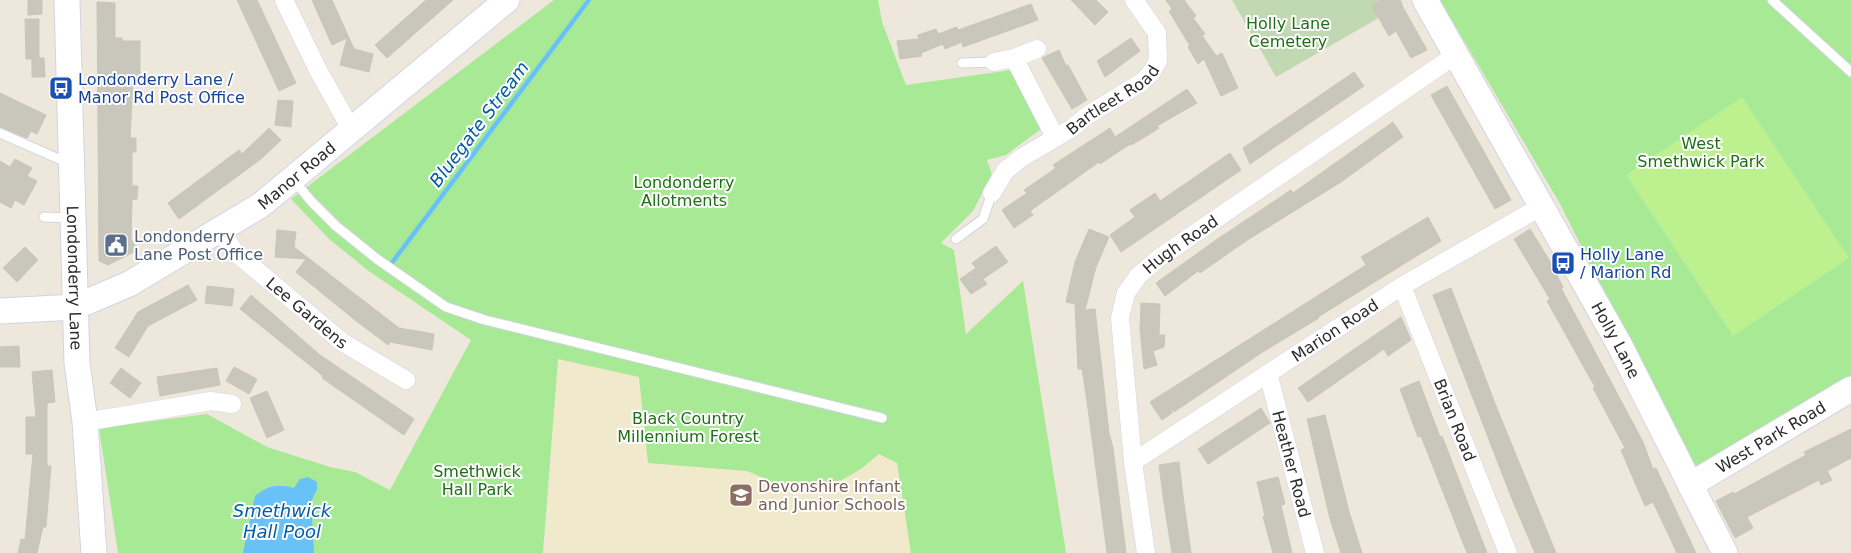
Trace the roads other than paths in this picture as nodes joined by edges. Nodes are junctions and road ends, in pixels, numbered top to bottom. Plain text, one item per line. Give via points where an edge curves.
1 (67, 0) edge
2 (284, 0) edge
3 (507, 0) edge
4 (1134, 0) edge
5 (1426, 0) edge
6 (1772, 0) edge
7 (1037, 49) dead end
8 (1457, 54) junction
9 (1014, 58) junction
10 (994, 62) joint
11 (962, 63) dead end
12 (1851, 72) edge
13 (351, 129) junction
14 (0, 134) edge
15 (1055, 137) junction
16 (73, 165) junction
17 (293, 179) junction
18 (992, 193) joint
19 (1542, 206) junction
20 (44, 217) dead end
21 (74, 218) junction
22 (220, 231) junction
23 (956, 239) dead end
24 (1402, 286) junction
25 (75, 307) junction
26 (0, 311) edge
27 (1268, 374) junction
28 (406, 380) dead end
29 (1851, 389) edge
30 (232, 404) dead end
31 (882, 418) dead end
32 (86, 422) junction
33 (1133, 462) junction
34 (1690, 485) junction
35 (94, 553) edge
36 (1146, 553) edge
37 (1315, 553) edge
38 (1508, 553) edge
39 (1725, 553) edge

1 - 16 street, Londonderry Lane
2 - 13 street
3 - 13 street, Manor Road
4 - 15 street, Bartleet Road via 1157,33 1158,61 1142,82
5 - 8 street, Holly Lane
6 - 12 lane
7 - 9 street
8 - 19 street, Holly Lane
8 - 33 street, Hugh Road via 1167,252 1138,276 1126,293 1120,318
9 - 10 street
9 - 15 street
10 - 11 lane
13 - 17 street, Manor Road
14 - 16 lane
15 - 18 street, Bartleet Road via 1022,158 1001,166
16 - 21 street, Londonderry Lane
17 - 22 street, Manor Road via 261,205
17 - 31 lane via 336,226 446,307 485,320
18 - 23 lane via 983,219
19 - 24 street, Marion Road
19 - 34 street, Holly Lane via 1619,344
20 - 21 lane
21 - 25 street, Londonderry Lane
22 - 25 street, Manor Road via 129,284
22 - 28 street, Lee Gardens via 235,252 342,342
24 - 27 street, Marion Road
24 - 38 street, Brian Road
25 - 26 street, Manor Road
25 - 32 street, Londonderry Lane via 77,363
27 - 33 street, Marion Road
27 - 37 street, Heather Road
29 - 34 street, West Park Road
30 - 32 street via 211,401
32 - 35 street, Londonderry Lane
33 - 36 street, Hugh Road
34 - 39 street, Holly Lane

